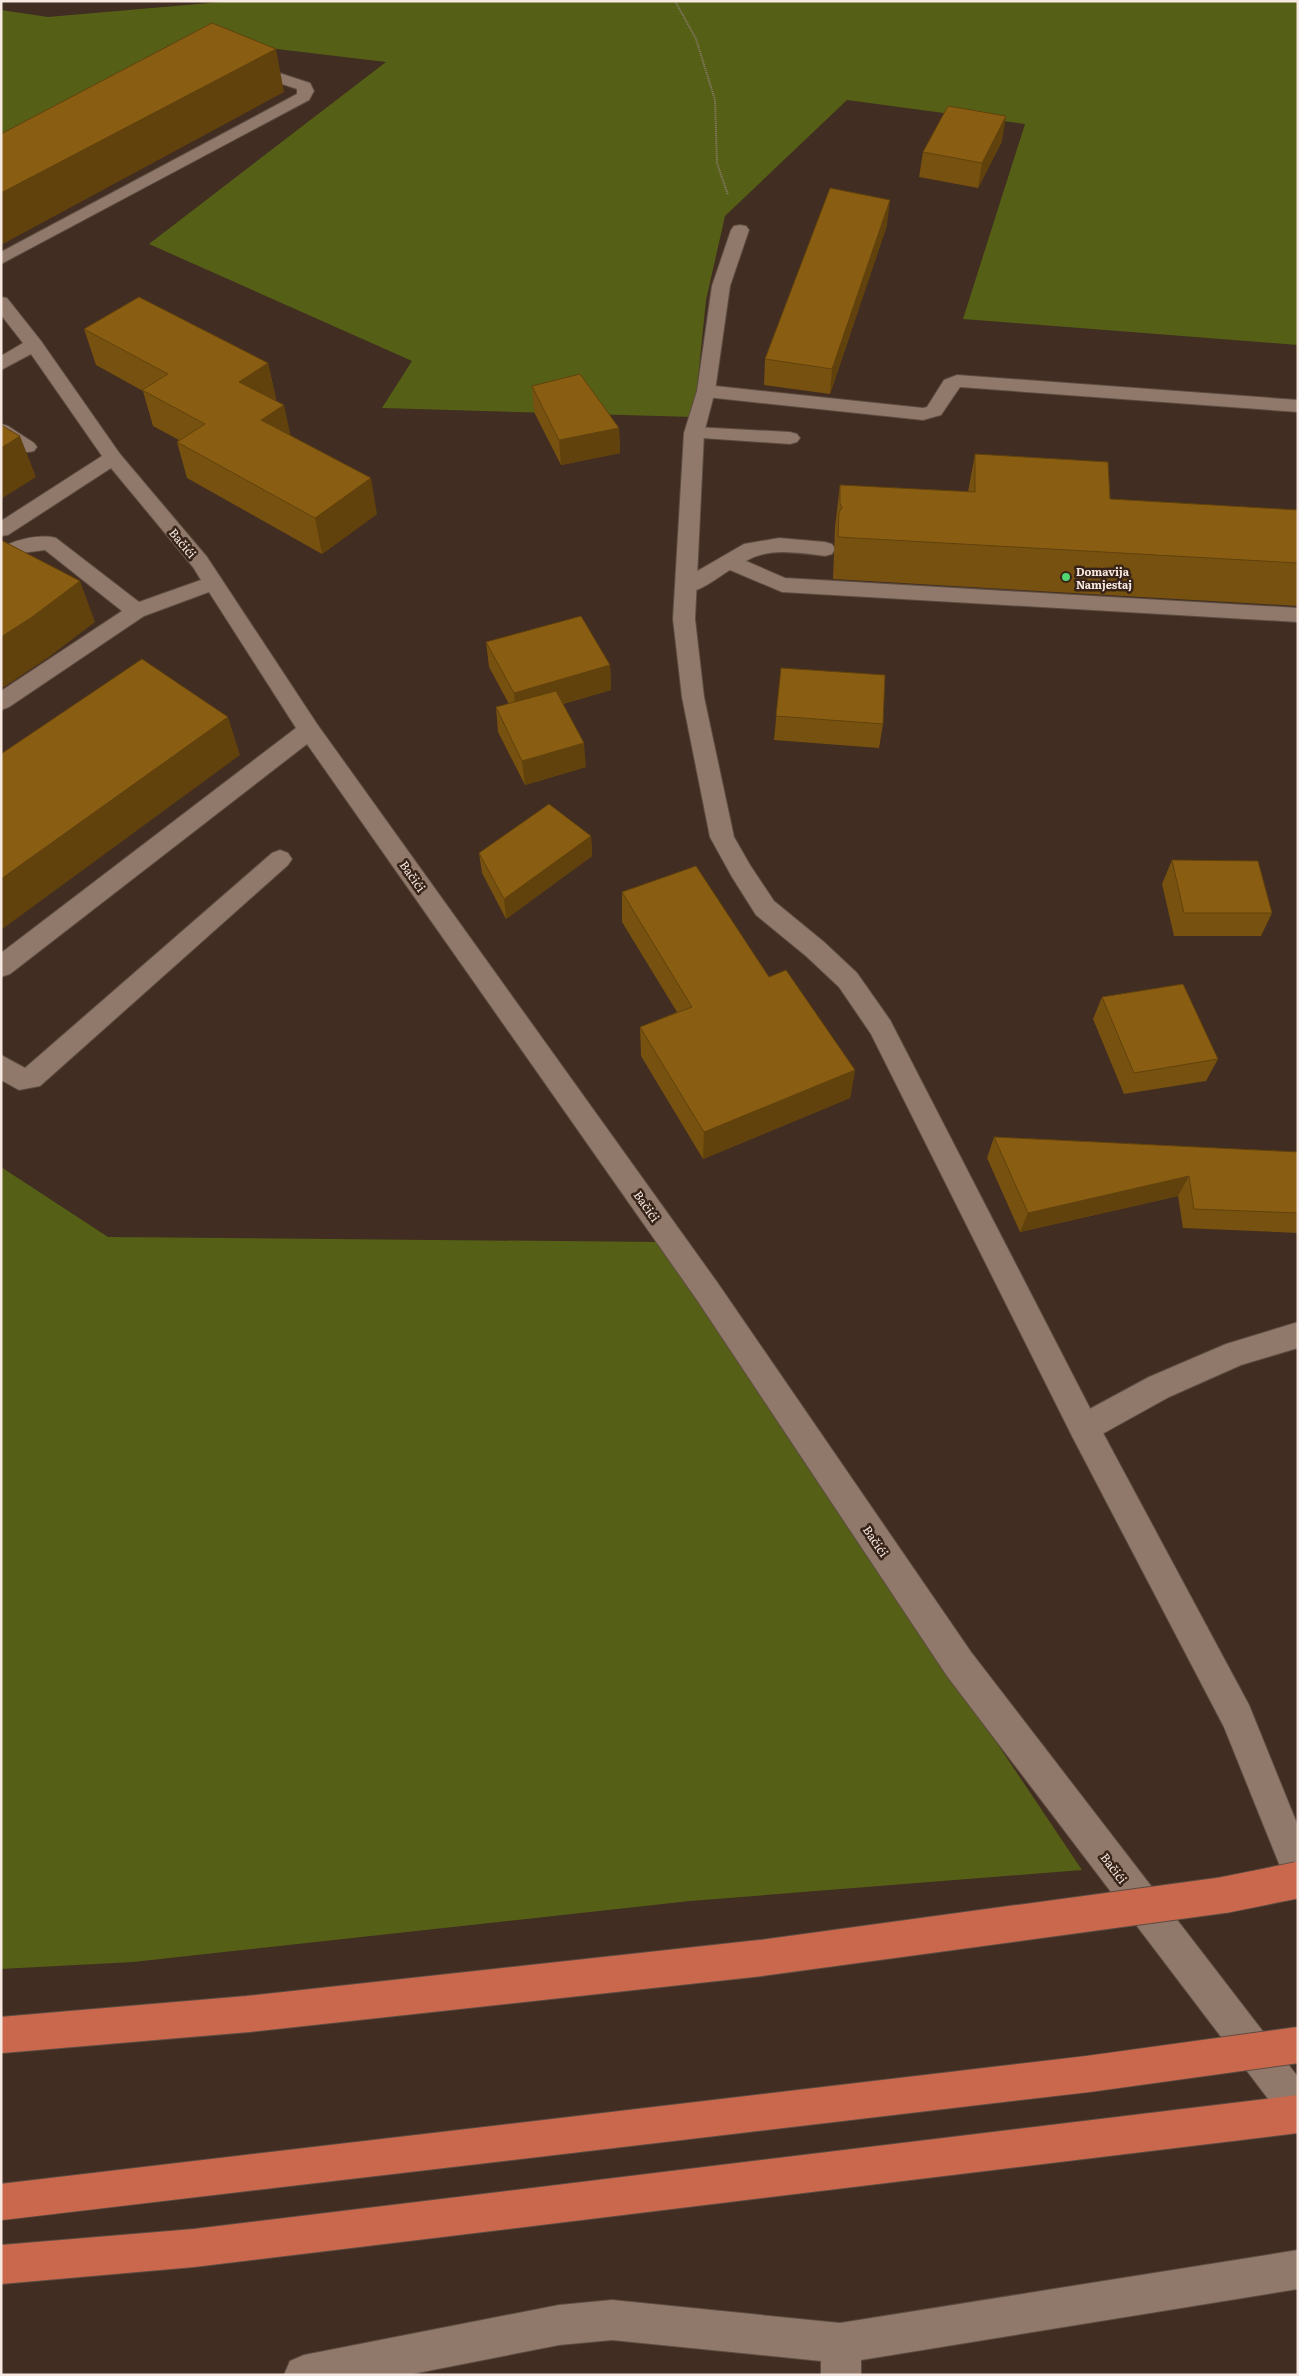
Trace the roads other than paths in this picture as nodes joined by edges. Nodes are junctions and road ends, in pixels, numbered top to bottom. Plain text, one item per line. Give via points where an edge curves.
1 (229, 62) edge
2 (740, 230) road end
3 (1, 259) edge
4 (3, 306) edge
5 (34, 345) junction
6 (1, 364) edge
7 (706, 392) junction
8 (1298, 406) edge
9 (1, 430) edge
10 (694, 433) junction
11 (790, 438) dead end
12 (28, 447) dead end
13 (113, 458) junction
14 (1, 530) edge
15 (825, 549) dead end
16 (1, 557) edge
17 (729, 561) junction
18 (214, 583) junction
19 (687, 586) junction
20 (136, 611) junction
21 (1298, 616) edge
22 (1, 702) edge
23 (309, 730) junction
24 (280, 859) dead end
25 (1, 968) edge
26 (1, 1066) edge
27 (1298, 1335) edge
28 (1084, 1428) junction
29 (1298, 1869) edge
30 (1298, 1880) edge
31 (1, 2035) edge
32 (1298, 2045) edge
33 (1298, 2108) edge
34 (1298, 2114) edge
35 (1, 2202) edge
36 (1, 2265) edge
37 (1298, 2269) edge
38 (841, 2359) edge
39 (304, 2375) edge

1 - 3 street via 304,86 306,91 303,97
2 - 7 street via 721,286
4 - 5 street, Bačići
5 - 6 street
5 - 13 street, Bačići
7 - 8 street via 923,414 934,411 951,384 957,381
7 - 10 street
9 - 12 street
10 - 11 street
10 - 19 street
13 - 14 street
13 - 18 street, Bačići
15 - 17 street via 779,545 751,548
16 - 20 street via 17,547 49,543
17 - 19 street
17 - 21 street via 782,585
18 - 20 street
18 - 23 street, Bačići
19 - 28 street via 684,619 693,697 722,837 765,908 848,980 881,1027
20 - 22 street
23 - 25 street
23 - 33 street, Bačići via 707,1291 959,1664
24 - 26 street via 31,1078 19,1079
27 - 28 street via 1236,1353 1159,1387
28 - 29 street via 1237,1717
30 - 31 highway, bridge via 1224,1895 761,1958 248,2014
32 - 35 highway, bridge via 1078,2075
34 - 36 highway via 204,2247
37 - 38 street
38 - 39 street via 612,2320 559,2325

